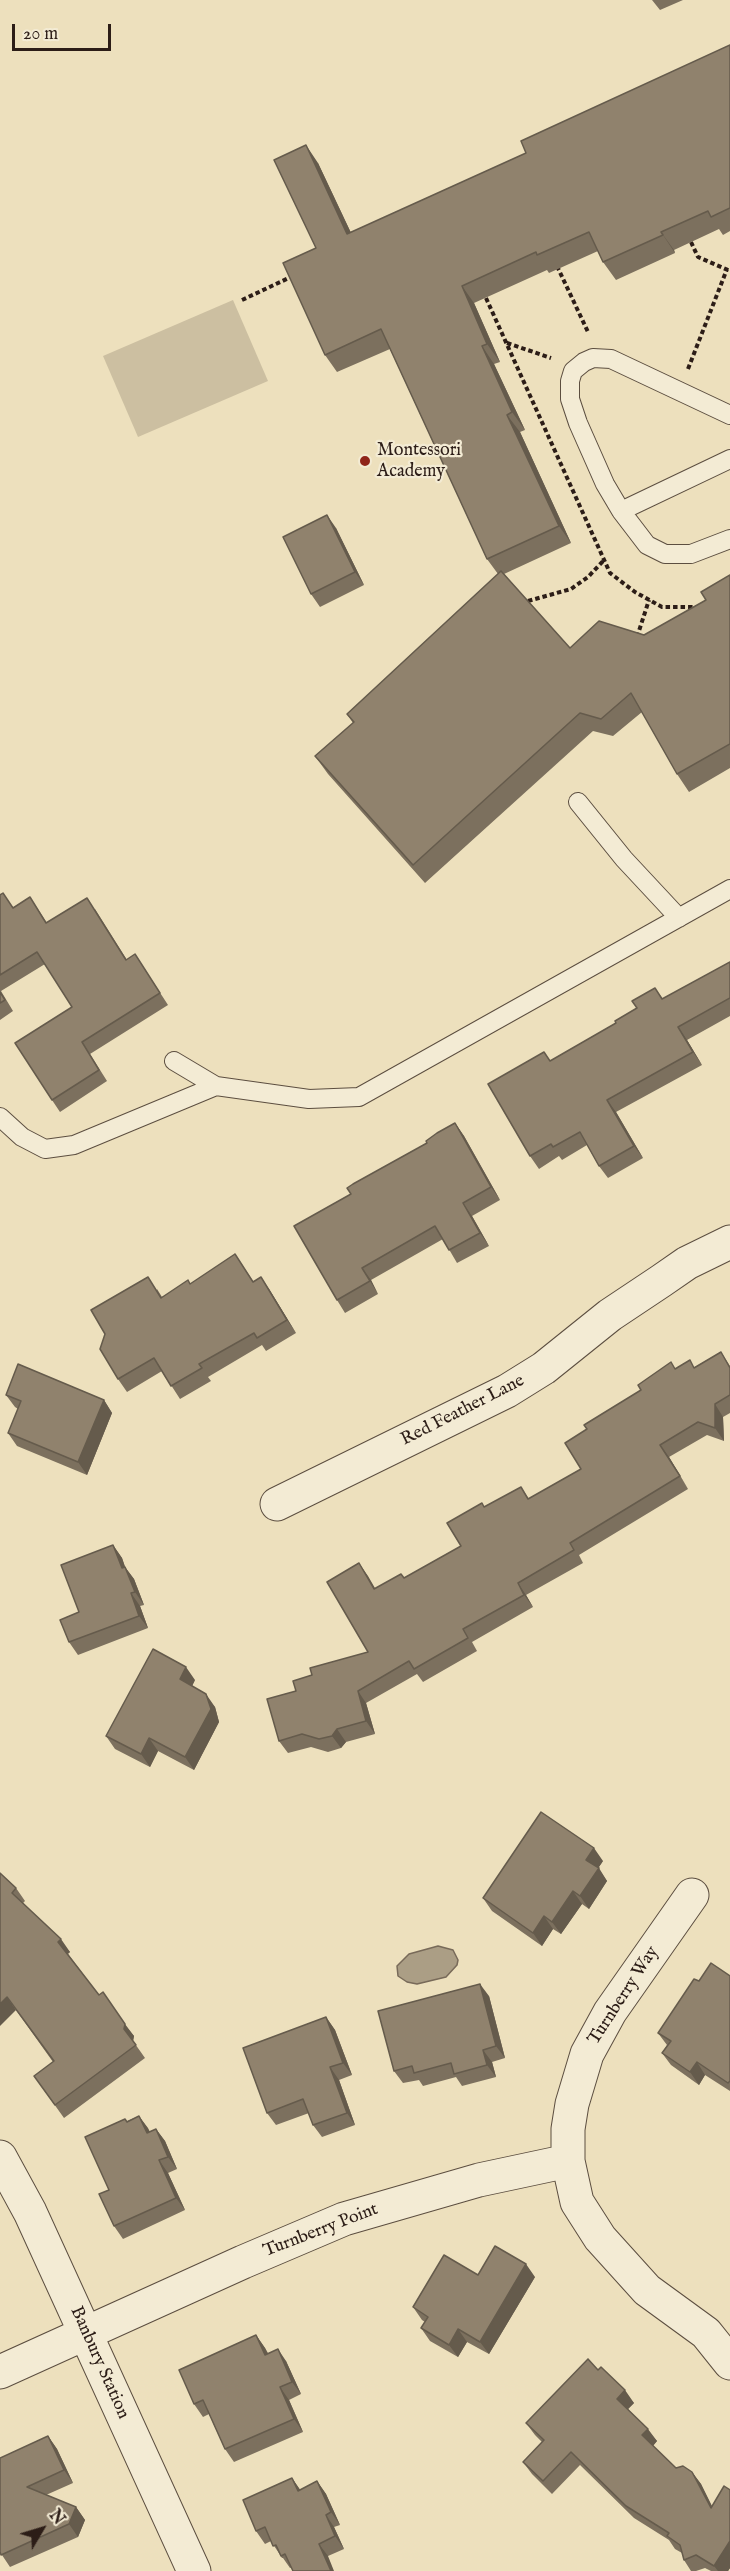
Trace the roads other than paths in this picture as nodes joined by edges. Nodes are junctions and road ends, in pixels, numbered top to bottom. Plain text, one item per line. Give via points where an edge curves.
1 (730, 415) edge
2 (730, 459) edge
3 (621, 511) junction
4 (730, 539) edge
5 (578, 802) dead end
6 (730, 889) edge
7 (679, 918) junction
8 (174, 1060) dead end
9 (216, 1086) junction
10 (0, 1117) edge
11 (730, 1242) edge
12 (276, 1504) dead end
13 (692, 1895) dead end
14 (0, 2157) edge
15 (568, 2161) junction
16 (86, 2333) junction
17 (730, 2363) edge
18 (0, 2372) edge
19 (194, 2571) edge

1 - 3 lane via 611,359 590,359 577,366 571,376 570,399 605,484
2 - 3 lane
3 - 4 lane via 644,542 665,554 690,554
5 - 7 lane
6 - 7 lane
7 - 9 lane via 359,1097 309,1099
8 - 9 lane
9 - 10 lane via 74,1145 45,1149 22,1137
11 - 12 street, Red Feather Lane via 687,1263 507,1391
13 - 15 street, Turnberry Way via 610,2012 587,2055 572,2104
14 - 16 street, Banbury Station
15 - 16 street, Turnberry Point via 479,2180 344,2219
15 - 17 street, Turnberry Way via 577,2202 606,2245 647,2290 706,2333
16 - 18 street, Turnberry Point
16 - 19 street, Banbury Station

